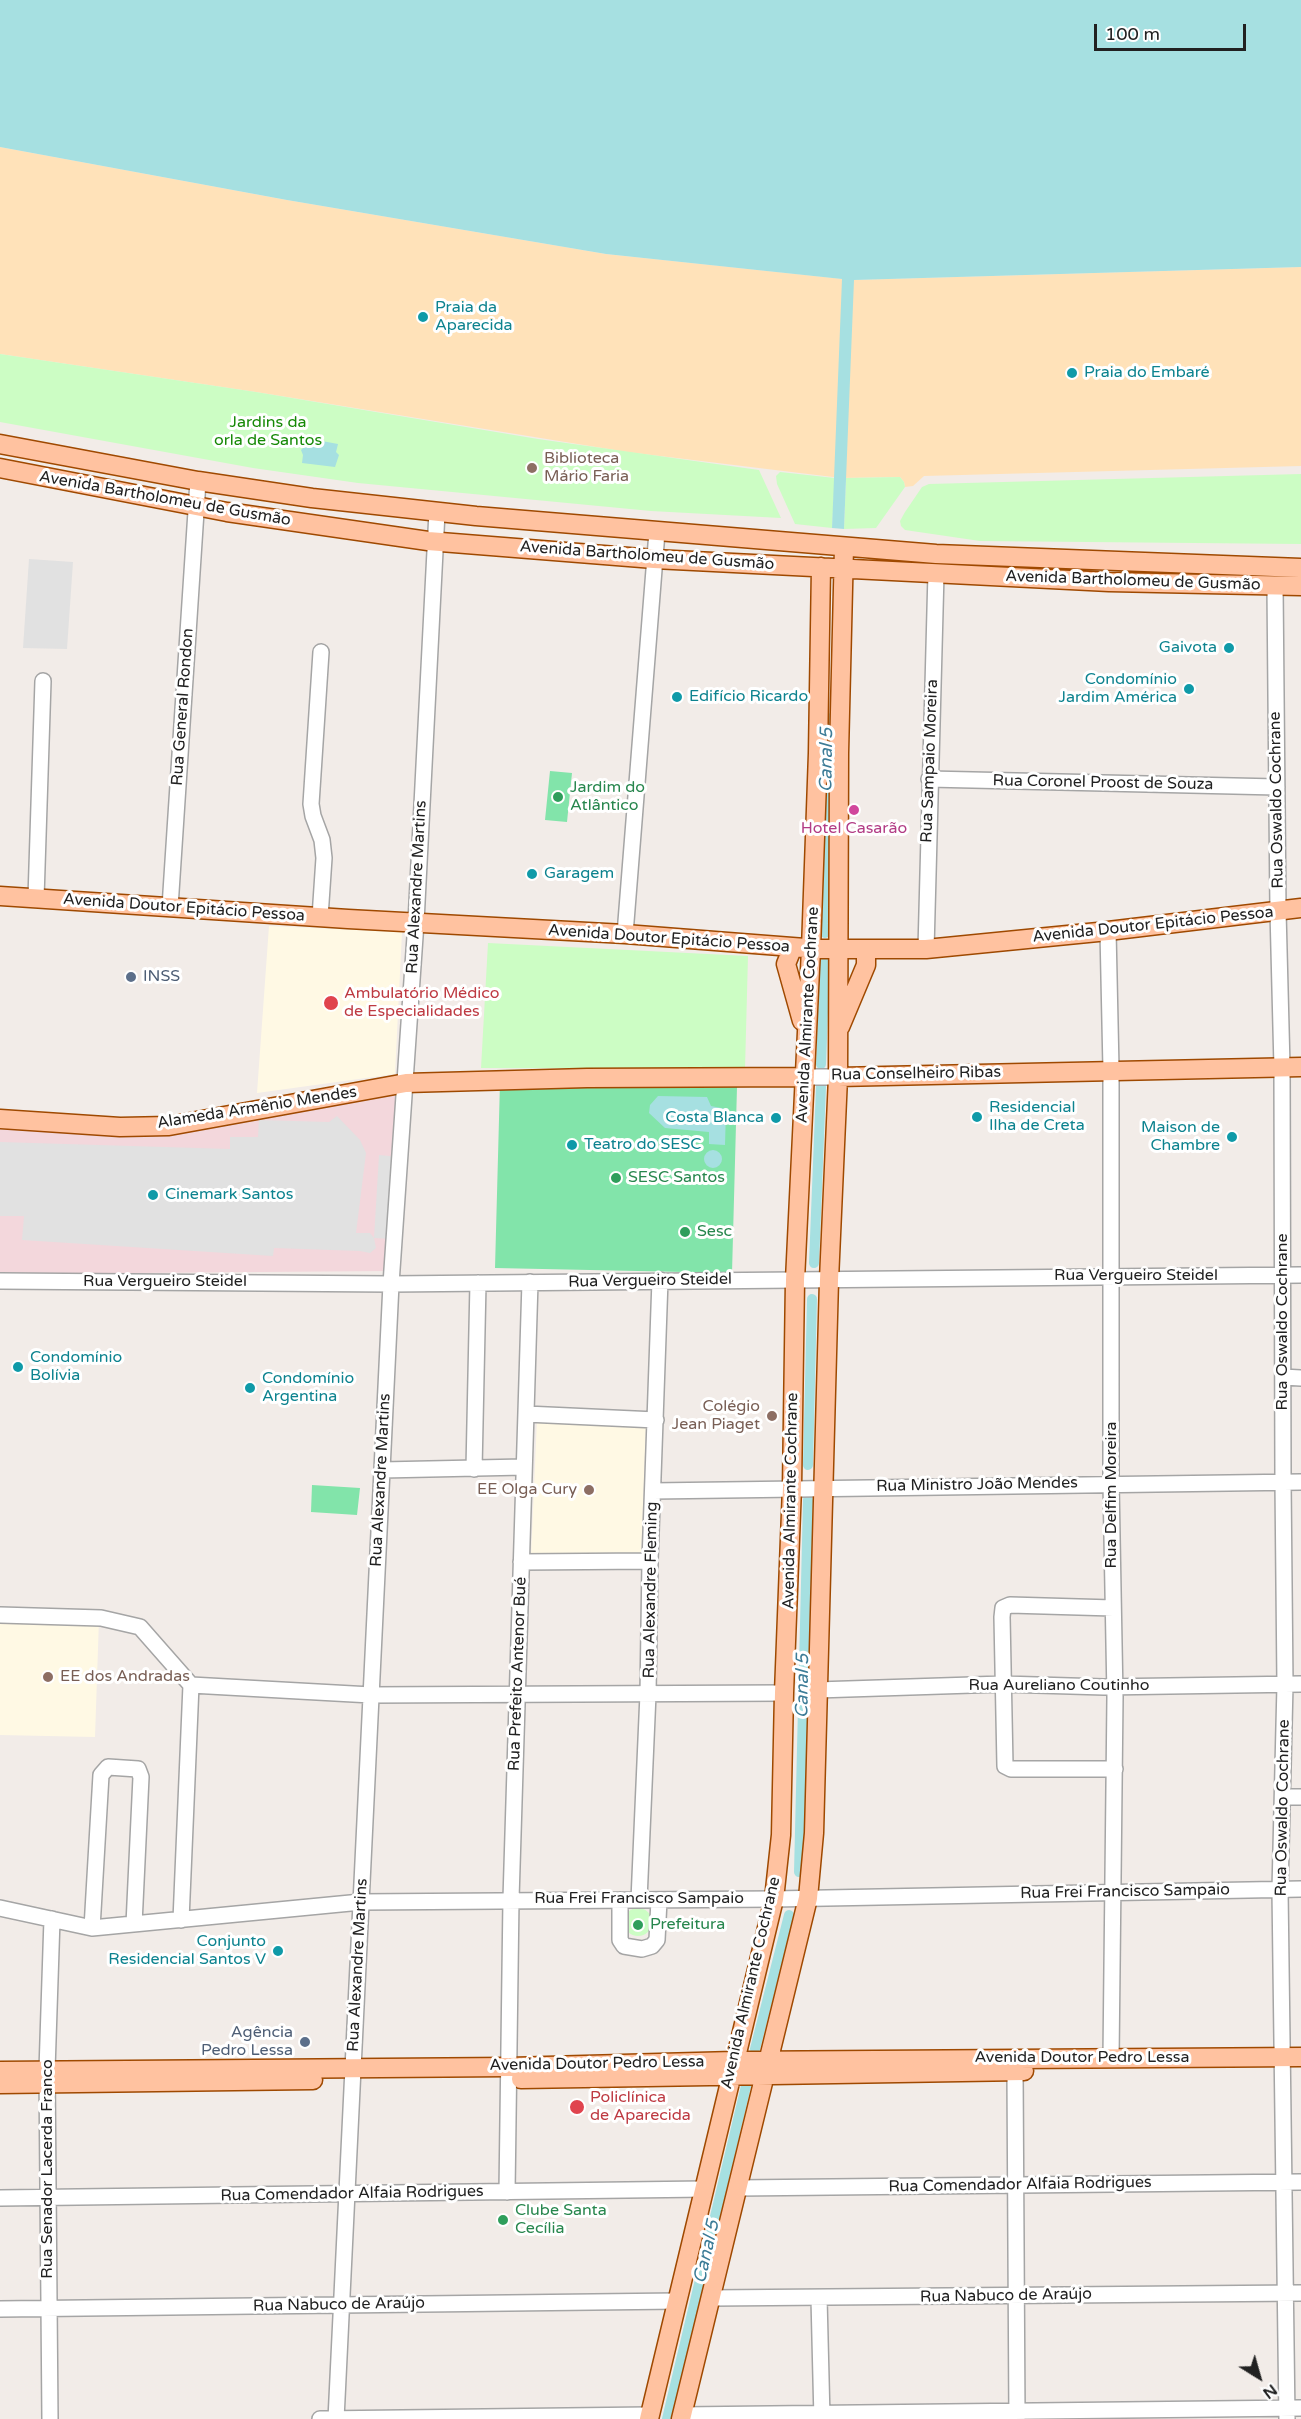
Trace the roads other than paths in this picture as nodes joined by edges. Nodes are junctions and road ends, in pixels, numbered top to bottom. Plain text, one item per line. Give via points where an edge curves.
1 (0, 444) edge
2 (0, 468) edge
3 (198, 481) junction
4 (195, 506) junction
5 (436, 512) junction
6 (657, 532) junction
7 (435, 541) junction
8 (844, 547) junction
9 (654, 559) junction
10 (821, 567) junction
11 (842, 568) junction
12 (1301, 568) edge
13 (936, 573) junction
14 (1301, 585) edge
15 (1275, 586) junction
16 (321, 652) dead end
17 (43, 681) dead end
18 (929, 779) junction
19 (1277, 787) junction
20 (0, 896) edge
21 (36, 898) junction
22 (170, 907) junction
23 (1301, 908) edge
24 (1278, 911) junction
25 (320, 917) junction
26 (416, 922) junction
27 (1108, 931) junction
28 (625, 934) junction
29 (792, 949) junction
30 (825, 949) junction
31 (866, 949) junction
32 (926, 949) junction
33 (837, 1034) junction
34 (806, 1035) junction
35 (1282, 1067) junction
36 (1301, 1067) edge
37 (1112, 1070) junction
38 (807, 1077) junction
39 (836, 1077) junction
40 (406, 1083) junction
41 (0, 1119) edge
42 (1301, 1275) edge
43 (1112, 1276) junction
44 (1282, 1276) junction
45 (660, 1280) junction
46 (797, 1280) junction
47 (826, 1280) junction
48 (0, 1281) edge
49 (530, 1282) junction
50 (477, 1283) junction
51 (391, 1284) junction
52 (1283, 1377) junction
53 (1301, 1378) edge
54 (526, 1414) junction
55 (656, 1420) junction
56 (524, 1467) junction
57 (474, 1468) junction
58 (382, 1470) junction
59 (1283, 1482) junction
60 (1301, 1482) edge
61 (1111, 1483) junction
62 (795, 1487) junction
63 (821, 1487) junction
64 (653, 1491) junction
65 (650, 1561) junction
66 (521, 1562) junction
67 (1113, 1608) junction
68 (0, 1615) edge
69 (1003, 1684) junction
70 (1293, 1684) edge
71 (190, 1685) junction
72 (1114, 1686) junction
73 (817, 1690) junction
74 (784, 1693) junction
75 (517, 1694) junction
76 (648, 1694) junction
77 (371, 1695) junction
78 (1115, 1768) junction
79 (1283, 1797) junction
80 (1301, 1797) edge
81 (1301, 1889) edge
82 (1280, 1890) junction
83 (1114, 1893) junction
84 (777, 1898) junction
85 (807, 1898) junction
86 (511, 1899) junction
87 (620, 1900) junction
88 (639, 1900) junction
89 (659, 1900) junction
90 (361, 1902) junction
91 (0, 1908) edge
92 (52, 1919) junction
93 (181, 1920) junction
94 (134, 1924) junction
95 (92, 1928) junction
96 (1301, 2057) edge
97 (1111, 2058) junction
98 (1281, 2063) junction
99 (732, 2068) junction
100 (768, 2068) junction
101 (1301, 2069) edge
102 (0, 2071) edge
103 (1015, 2071) junction
104 (352, 2073) junction
105 (508, 2073) junction
106 (47, 2077) junction
107 (0, 2084) edge
108 (1285, 2182) junction
109 (1301, 2182) edge
110 (1016, 2185) junction
111 (738, 2188) junction
112 (705, 2189) junction
113 (507, 2192) junction
114 (347, 2194) junction
115 (48, 2197) junction
116 (0, 2198) edge
117 (1294, 2293) edge
118 (1016, 2295) junction
119 (711, 2298) junction
120 (819, 2298) junction
121 (678, 2301) junction
122 (342, 2305) junction
123 (48, 2308) junction
124 (0, 2309) edge
125 (1292, 2412) edge
126 (1017, 2415) edge
127 (821, 2416) edge
128 (649, 2417) edge
129 (681, 2417) edge
130 (50, 2419) edge
131 (320, 2419) edge
132 (336, 2419) edge

1 - 3 main road, Avenida Bartholomeu de Gusmão
2 - 4 main road, Avenida Bartholomeu de Gusmão
3 - 4 street, Rua General Rondon
3 - 5 main road, Avenida Bartholomeu de Gusmão
4 - 7 main road, Avenida Bartholomeu de Gusmão
4 - 22 street, Rua General Rondon
5 - 6 main road, Avenida Bartholomeu de Gusmão
5 - 7 street, Rua Alexandre Martins
6 - 8 main road, Avenida Bartholomeu de Gusmão
6 - 9 street
7 - 9 main road, Avenida Bartholomeu de Gusmão
7 - 26 street, Rua Alexandre Martins
8 - 11 main road, Avenida Almirante Cochrane
8 - 12 main road, Avenida Bartholomeu de Gusmão via 981,557
9 - 10 main road, Avenida Bartholomeu de Gusmão
9 - 28 street
10 - 11 main road, Avenida Bartholomeu de Gusmão
10 - 30 main road, Avenida Almirante Cochrane
11 - 13 main road, Avenida Bartholomeu de Gusmão
11 - 30 main road, Avenida Almirante Cochrane
13 - 15 main road, Avenida Bartholomeu de Gusmão
13 - 18 street, Rua Sampaio Moreira
14 - 15 main road, Avenida Bartholomeu de Gusmão
15 - 19 street, Rua Oswaldo Cochrane
16 - 25 street via 311,804 324,858
17 - 21 street
18 - 19 street, Rua Coronel Proost de Souza
18 - 32 street, Rua Sampaio Moreira
19 - 24 street, Rua Oswaldo Cochrane
20 - 21 main road, Avenida Doutor Epitácio Pessoa
21 - 22 main road, Avenida Doutor Epitácio Pessoa
22 - 25 main road, Avenida Doutor Epitácio Pessoa
23 - 24 main road, Avenida Doutor Epitácio Pessoa
24 - 27 main road, Avenida Doutor Epitácio Pessoa
24 - 35 street, Rua Oswaldo Cochrane
25 - 26 main road, Avenida Doutor Epitácio Pessoa
26 - 28 main road, Avenida Doutor Epitácio Pessoa
26 - 40 street, Rua Alexandre Martins
27 - 32 main road, Avenida Doutor Epitácio Pessoa
27 - 37 street, Rua Delfim Moreira
28 - 29 main road, Avenida Doutor Epitácio Pessoa
29 - 30 main road, Avenida Doutor Epitácio Pessoa
29 - 34 main road via 786,964
30 - 31 main road, Avenida Doutor Epitácio Pessoa
30 - 33 main road, Avenida Almirante Cochrane
30 - 34 main road, Avenida Almirante Cochrane
31 - 32 main road, Avenida Doutor Epitácio Pessoa
31 - 33 main road via 866,965
33 - 39 main road, Avenida Almirante Cochrane
34 - 38 main road, Avenida Almirante Cochrane
35 - 36 main road, Rua Conselheiro Ribas
35 - 37 main road, Rua Conselheiro Ribas
35 - 44 street, Rua Oswaldo Cochrane
37 - 39 main road, Rua Conselheiro Ribas
37 - 43 street, Rua Delfim Moreira
38 - 39 street, Rua Conselheiro Ribas
38 - 40 main road, Rua Conselheiro Ribas
38 - 46 main road, Avenida Almirante Cochrane
39 - 47 main road, Avenida Almirante Cochrane
40 - 41 main road, Alameda Armênio Mendes via 169,1126 120,1127
40 - 51 street, Rua Alexandre Martins
42 - 44 street, Rua Vergueiro Steidel
43 - 44 street, Rua Vergueiro Steidel
43 - 47 street, Rua Vergueiro Steidel
43 - 61 street, Rua Delfim Moreira
44 - 52 street, Rua Oswaldo Cochrane
45 - 46 street, Rua Vergueiro Steidel
45 - 49 street, Rua Vergueiro Steidel
45 - 55 street, Rua Alexandre Fleming
46 - 47 street, Rua Vergueiro Steidel
46 - 62 main road, Avenida Almirante Cochrane
47 - 63 main road, Avenida Almirante Cochrane
48 - 51 street, Rua Vergueiro Steidel
49 - 50 street, Rua Vergueiro Steidel
49 - 54 street, Rua Prefeito Antenor Bué
50 - 51 street, Rua Vergueiro Steidel
50 - 57 street
51 - 58 street, Rua Alexandre Martins
52 - 53 street
52 - 59 street, Rua Oswaldo Cochrane
54 - 55 street
54 - 56 street, Rua Prefeito Antenor Bué
55 - 64 street, Rua Alexandre Fleming
56 - 57 street
56 - 66 street, Rua Prefeito Antenor Bué
57 - 58 street
58 - 77 street, Rua Alexandre Martins
59 - 60 street, Rua Ministro João Mendes
59 - 61 street, Rua Ministro João Mendes
59 - 70 street, Rua Oswaldo Cochrane
61 - 63 street, Rua Ministro João Mendes
61 - 67 street, Rua Delfim Moreira
62 - 63 street, Rua Ministro João Mendes
62 - 64 street, Rua Ministro João Mendes
62 - 74 main road, Avenida Almirante Cochrane
63 - 73 main road, Avenida Almirante Cochrane
64 - 65 street, Rua Alexandre Fleming
65 - 66 street
65 - 76 street, Rua Alexandre Fleming
66 - 75 street, Rua Prefeito Antenor Bué
67 - 69 street via 1003,1608
67 - 72 street, Rua Delfim Moreira
68 - 71 street via 101,1618 140,1627
69 - 72 street, Rua Aureliano Coutinho
69 - 73 street, Rua Aureliano Coutinho
69 - 78 street via 1005,1766
70 - 72 street, Rua Aureliano Coutinho
70 - 79 street, Rua Oswaldo Cochrane
71 - 77 street
71 - 93 street
72 - 78 street, Rua Delfim Moreira
73 - 85 main road, Avenida Almirante Cochrane via 814,1833
74 - 76 street
74 - 84 main road, Avenida Almirante Cochrane
75 - 76 street
75 - 77 street
75 - 86 street, Rua Prefeito Antenor Bué
76 - 88 street, Rua Alexandre Fleming
77 - 90 street, Rua Alexandre Martins
78 - 83 street, Rua Delfim Moreira
79 - 80 street
79 - 82 street, Rua Oswaldo Cochrane
81 - 82 street, Rua Frei Francisco Sampaio
82 - 83 street, Rua Frei Francisco Sampaio
82 - 98 street, Rua Oswaldo Cochrane
83 - 85 street, Rua Frei Francisco Sampaio
83 - 97 street, Rua Delfim Moreira
84 - 85 street, Rua Frei Francisco Sampaio
84 - 89 street, Rua Frei Francisco Sampaio
84 - 99 main road, Avenida Almirante Cochrane
85 - 100 main road, Avenida Almirante Cochrane
86 - 87 street, Rua Frei Francisco Sampaio
86 - 90 street, Rua Frei Francisco Sampaio
86 - 105 street, Rua Prefeito Antenor Bué
87 - 88 street, Rua Frei Francisco Sampaio
87 - 89 street via 620,1940 624,1946 642,1949 657,1940
88 - 89 street, Rua Frei Francisco Sampaio
90 - 93 street, Rua Frei Francisco Sampaio
90 - 104 street, Rua Alexandre Martins
91 - 92 street, Rua Frei Francisco Sampaio
92 - 95 street, Rua Frei Francisco Sampaio
92 - 106 street, Rua Senador Lacerda Franco
93 - 94 street, Rua Frei Francisco Sampaio
94 - 95 street, Rua Frei Francisco Sampaio
94 - 95 street via 141,1777 138,1769 108,1767 101,1775
96 - 98 main road, Avenida Doutor Pedro Lessa
97 - 98 main road, Avenida Doutor Pedro Lessa
97 - 100 main road, Avenida Doutor Pedro Lessa
98 - 101 main road, Avenida Doutor Pedro Lessa
98 - 103 main road, Avenida Doutor Pedro Lessa
98 - 108 street, Rua Oswaldo Cochrane
99 - 100 main road, Avenida Doutor Pedro Lessa
99 - 105 main road, Avenida Doutor Pedro Lessa
99 - 112 main road, Avenida Almirante Cochrane
100 - 103 main road, Avenida Doutor Pedro Lessa
100 - 111 main road, Avenida Almirante Cochrane
102 - 106 main road, Avenida Doutor Pedro Lessa
103 - 110 street
104 - 105 main road, Avenida Doutor Pedro Lessa
104 - 106 main road, Avenida Doutor Pedro Lessa
104 - 114 street, Rua Alexandre Martins
105 - 113 street, Rua Prefeito Antenor Bué
106 - 107 main road, Avenida Doutor Pedro Lessa
106 - 115 street, Rua Senador Lacerda Franco
108 - 109 street, Rua Comendador Alfaia Rodrigues
108 - 110 street, Rua Comendador Alfaia Rodrigues
108 - 117 street, Rua Oswaldo Cochrane
110 - 111 street, Rua Comendador Alfaia Rodrigues
110 - 118 street
111 - 119 main road, Avenida Almirante Cochrane
112 - 113 street, Rua Comendador Alfaia Rodrigues
112 - 121 main road, Avenida Almirante Cochrane
113 - 114 street, Rua Comendador Alfaia Rodrigues
114 - 115 street, Rua Comendador Alfaia Rodrigues
114 - 122 street, Rua Alexandre Martins
115 - 116 street, Rua Comendador Alfaia Rodrigues
115 - 123 street, Rua Senador Lacerda Franco
117 - 118 street, Rua Nabuco de Araújo
117 - 125 street, Rua Oswaldo Cochrane
118 - 120 street, Rua Nabuco de Araújo
118 - 126 street
119 - 120 street, Rua Nabuco de Araújo
119 - 129 main road, Avenida Almirante Cochrane
120 - 127 street
121 - 122 street, Rua Nabuco de Araújo
121 - 128 main road, Avenida Almirante Cochrane
122 - 123 street, Rua Nabuco de Araújo
122 - 132 street, Rua Alexandre Martins
123 - 124 street, Rua Nabuco de Araújo
123 - 130 street, Rua Senador Lacerda Franco
125 - 126 street
126 - 127 street
127 - 129 street
128 - 132 street
131 - 132 street

